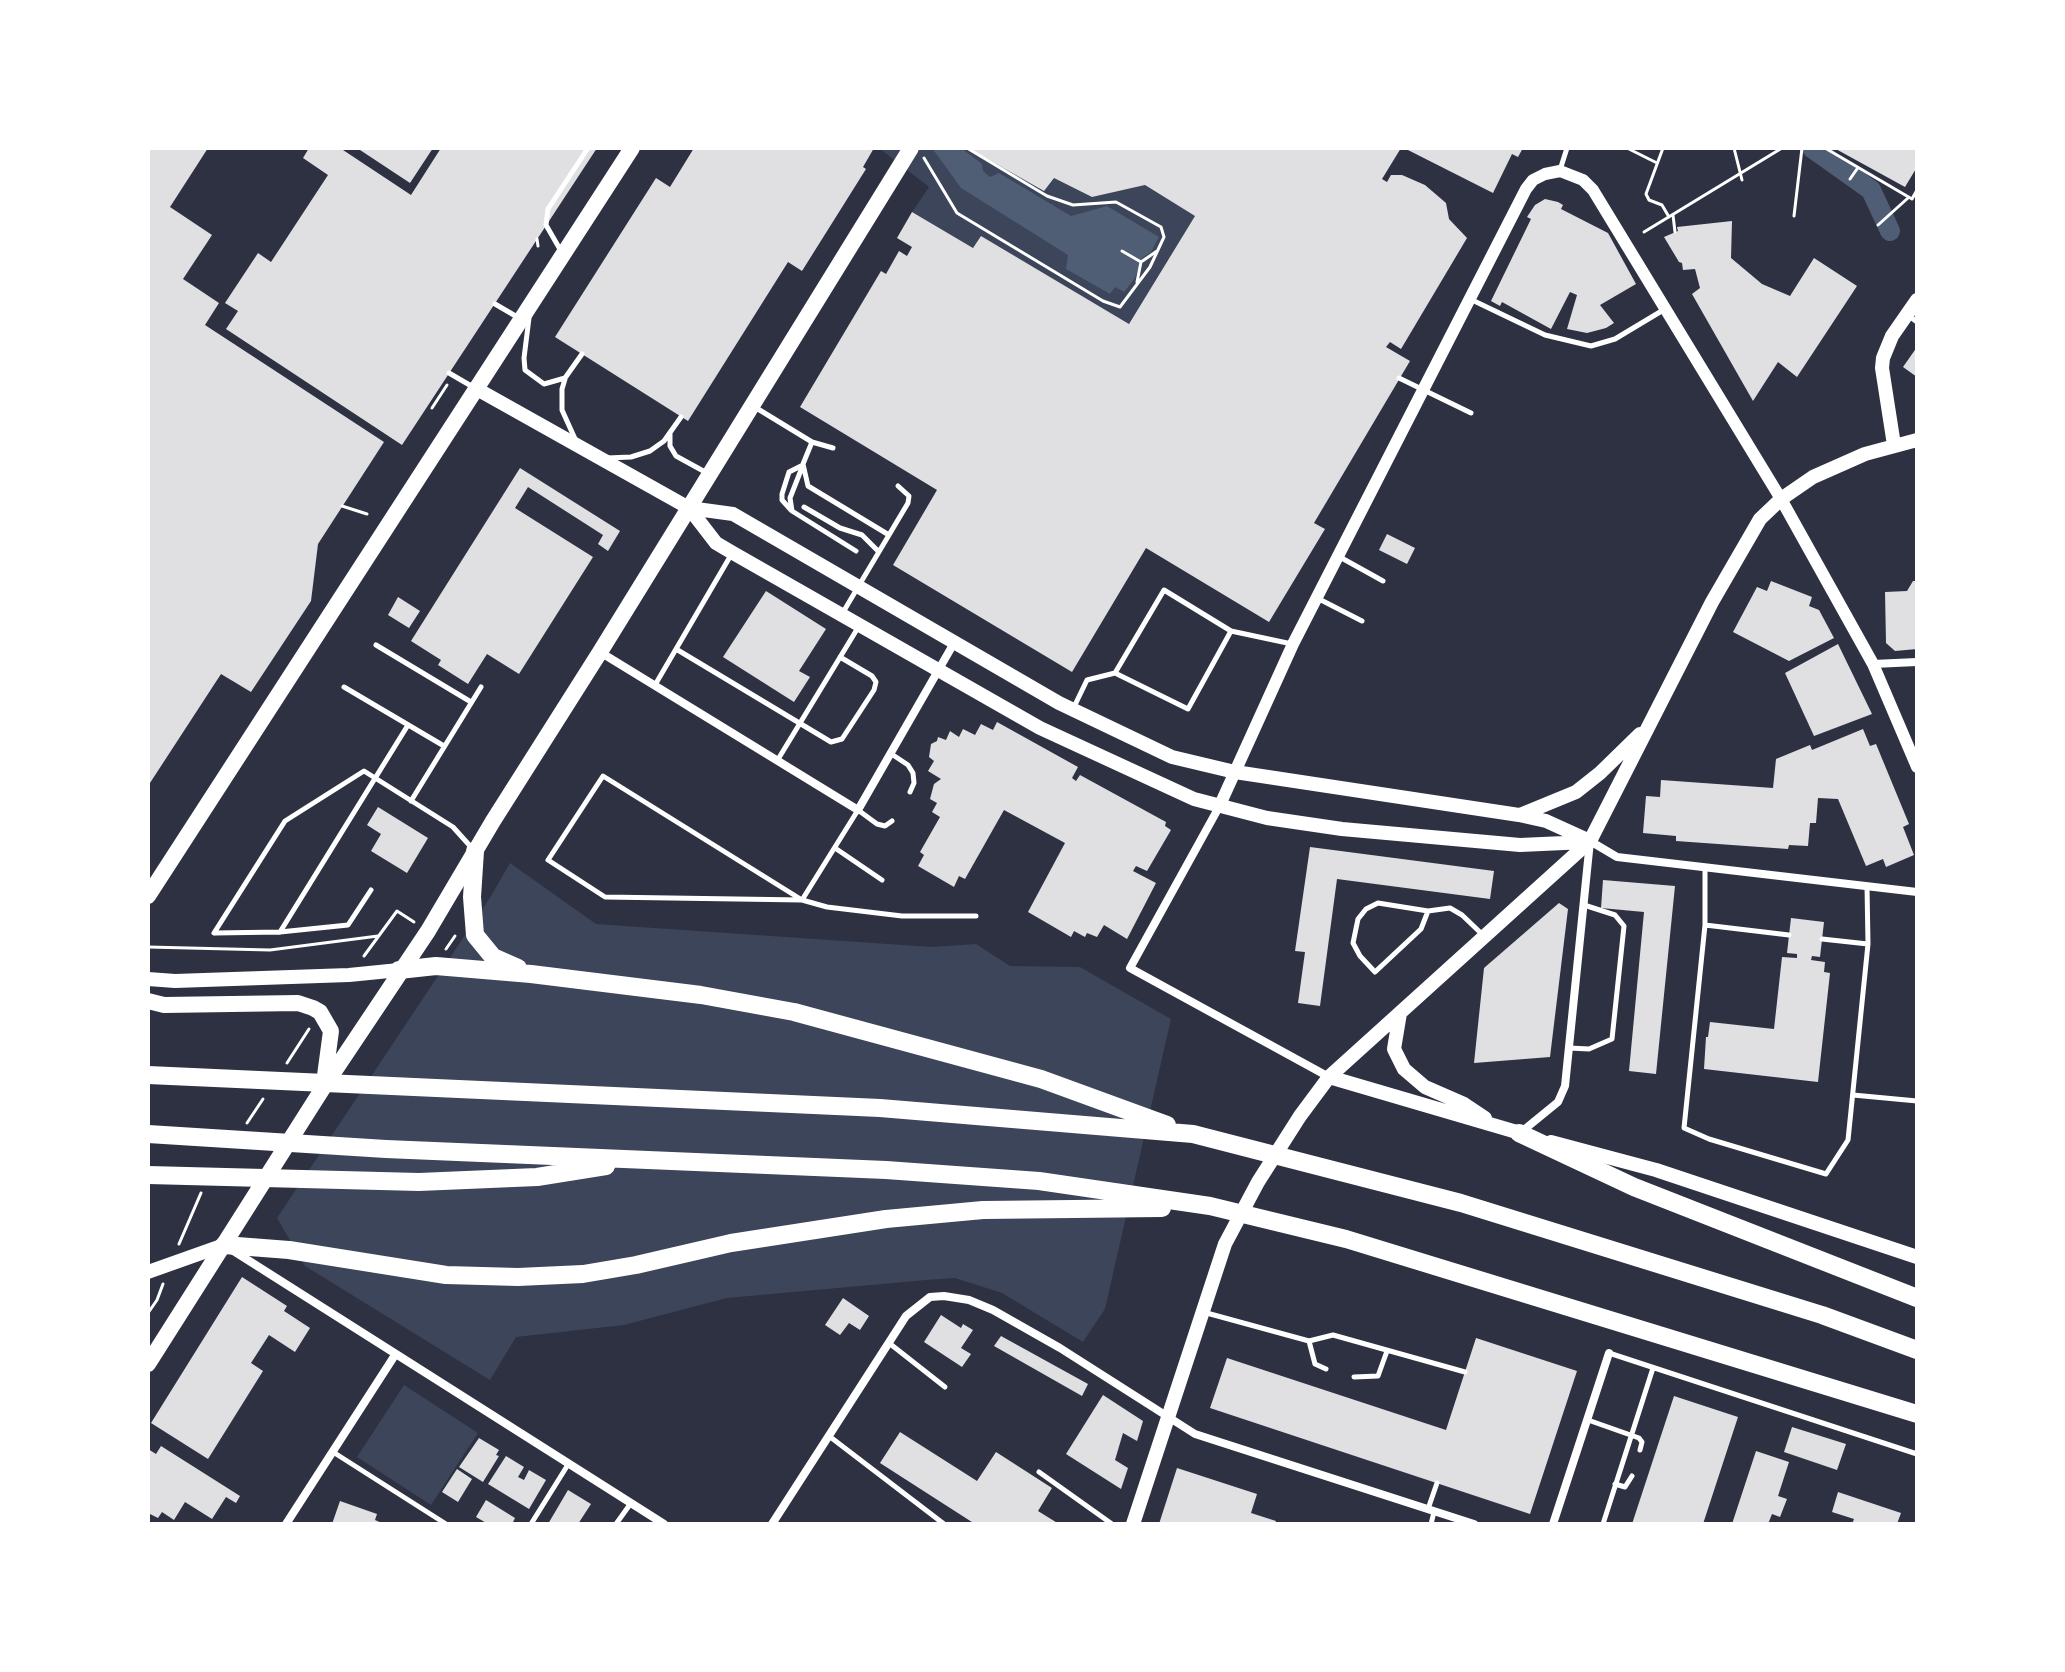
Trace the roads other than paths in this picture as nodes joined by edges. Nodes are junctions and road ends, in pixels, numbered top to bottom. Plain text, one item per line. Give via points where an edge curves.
1 (588, 148) edge
2 (632, 148) edge
3 (1567, 148) edge
4 (915, 149) edge
5 (1560, 171) junction
6 (563, 254) junction
7 (1469, 298) junction
8 (1917, 300) edge
9 (531, 301) junction
10 (495, 304) dead end
11 (1666, 308) junction
12 (520, 318) junction
13 (1912, 318) edge
14 (582, 354) dead end
15 (449, 373) dead end
16 (565, 378) junction
17 (1399, 378) dead end
18 (475, 388) junction
19 (1422, 389) junction
20 (752, 405) junction
21 (1471, 413) dead end
22 (681, 417) dead end
23 (670, 433) junction
24 (1917, 440) edge
25 (812, 442) junction
26 (1894, 445) junction
27 (833, 448) dead end
28 (580, 449) junction
29 (596, 458) junction
30 (803, 464) junction
31 (709, 474) junction
32 (898, 486) dead end
33 (1781, 499) junction
34 (804, 507) dead end
35 (689, 508) junction
36 (792, 511) junction
37 (889, 535) junction
38 (856, 551) dead end
39 (879, 552) junction
40 (733, 553) junction
41 (1338, 556) junction
42 (1383, 581) dead end
43 (859, 587) junction
44 (1316, 598) junction
45 (842, 615) junction
46 (1362, 621) dead end
47 (859, 625) junction
48 (1231, 631) junction
49 (954, 643) junction
50 (1293, 644) junction
51 (376, 645) dead end
52 (676, 649) junction
53 (600, 652) junction
54 (840, 657) junction
55 (1917, 662) edge
56 (1873, 664) junction
57 (938, 671) junction
58 (1115, 673) junction
59 (655, 685) junction
60 (344, 687) dead end
61 (481, 687) dead end
62 (471, 702) junction
63 (1073, 709) junction
64 (1651, 723) junction
65 (799, 724) junction
66 (408, 725) junction
67 (444, 746) junction
68 (890, 753) junction
69 (777, 761) junction
70 (1917, 767) edge
71 (1235, 772) junction
72 (375, 778) junction
73 (910, 792) dead end
74 (411, 801) junction
75 (1219, 807) junction
76 (858, 810) junction
77 (1519, 815) junction
78 (892, 821) dead end
79 (1590, 841) junction
80 (835, 848) junction
81 (475, 851) junction
82 (1705, 867) junction
83 (882, 880) dead end
84 (1867, 886) junction
85 (371, 890) dead end
86 (1917, 892) edge
87 (148, 896) edge
88 (802, 900) junction
89 (1584, 905) junction
90 (1428, 911) junction
91 (976, 916) dead end
92 (1705, 925) junction
93 (280, 932) junction
94 (1789, 935) dead end
95 (1484, 936) junction
96 (1822, 939) dead end
97 (1868, 944) junction
98 (399, 970) junction
99 (531, 974) junction
100 (148, 979) edge
101 (148, 1001) edge
102 (1400, 1013) junction
103 (1569, 1048) junction
104 (148, 1075) edge
105 (1329, 1077) junction
106 (323, 1088) junction
107 (1853, 1095) junction
108 (1917, 1101) edge
109 (1498, 1127) junction
110 (1519, 1133) junction
111 (148, 1134) edge
112 (1193, 1134) junction
113 (652, 1159) junction
114 (148, 1175) edge
115 (1210, 1206) junction
116 (224, 1245) junction
117 (1917, 1257) edge
118 (148, 1272) edge
119 (1917, 1298) edge
120 (1202, 1311) junction
121 (1309, 1341) junction
122 (889, 1343) junction
123 (1387, 1350) junction
124 (1917, 1350) edge
125 (1609, 1353) joint
126 (395, 1355) junction
127 (148, 1364) edge
128 (1653, 1368) junction
129 (1326, 1369) dead end
130 (1465, 1372) dead end
131 (1354, 1377) dead end
132 (945, 1387) dead end
133 (1917, 1414) edge
134 (1167, 1418) junction
135 (1587, 1420) junction
136 (1631, 1435) junction
137 (829, 1436) junction
138 (1640, 1450) dead end
139 (333, 1452) junction
140 (1917, 1454) edge
141 (570, 1463) junction
142 (1039, 1472) dead end
143 (1632, 1476) dead end
144 (1437, 1483) dead end
145 (1615, 1484) junction
146 (632, 1503) junction
147 (1431, 1510) junction
148 (286, 1524) edge
149 (446, 1524) edge
150 (531, 1524) edge
151 (616, 1524) edge
152 (664, 1524) edge
153 (772, 1524) edge
154 (944, 1524) edge
155 (1112, 1524) edge
156 (1133, 1524) edge
157 (1431, 1524) edge
158 (1474, 1524) edge
159 (1553, 1524) edge
160 (1603, 1524) edge

1 - 6 lane via 548,209 546,225
2 - 6 main road
3 - 5 lane
4 - 20 main road
5 - 7 street via 1533,180 1526,189
5 - 11 street via 1593,190
6 - 9 main road
7 - 11 lane via 1545,335 1583,346 1608,342
7 - 19 street
8 - 13 main road
9 - 12 main road
9 - 16 lane via 525,370 544,384
10 - 12 lane
11 - 33 street
12 - 18 main road
13 - 26 main road via 1892,336 1882,363
14 - 16 lane
15 - 18 lane
16 - 28 lane via 562,410
17 - 19 lane
18 - 28 main road
18 - 87 main road
19 - 21 lane
19 - 41 street
20 - 25 lane
20 - 31 main road
22 - 23 lane
23 - 29 lane via 645,454
23 - 31 lane via 676,456
24 - 26 main road
25 - 27 lane
25 - 30 lane
26 - 33 main road via 1843,462
28 - 29 main road
29 - 35 main road
30 - 36 lane via 790,498
30 - 36 lane via 789,472 783,490 782,500
30 - 37 lane via 808,486
31 - 35 main road
32 - 37 lane via 909,496
33 - 56 street
33 - 64 main road via 1760,519 1740,551
34 - 39 lane via 862,535
35 - 40 main road via 716,543
35 - 43 main road via 733,514
35 - 53 main road
36 - 38 lane
37 - 39 lane
39 - 43 lane
40 - 45 main road
40 - 52 lane
41 - 42 lane
41 - 44 street
43 - 45 lane
43 - 49 main road
44 - 46 lane
44 - 50 street
45 - 47 main road
47 - 54 lane
47 - 57 main road
48 - 50 lane
48 - 58 lane via 1188,709
48 - 58 lane via 1164,590
49 - 57 street
49 - 63 main road
50 - 71 street
51 - 62 lane
52 - 59 lane
52 - 65 lane
53 - 59 street
53 - 81 main road
54 - 65 lane
54 - 65 lane via 872,676 874,690 837,743
55 - 56 street
56 - 70 street
57 - 68 street
57 - 75 main road via 1067,741
58 - 63 lane via 1087,680
59 - 69 street
60 - 66 lane
61 - 62 lane
62 - 67 lane
63 - 71 main road via 1172,757
64 - 77 main road via 1576,792
64 - 79 main road
65 - 69 lane
66 - 67 lane
66 - 72 lane
67 - 74 lane
68 - 73 lane via 913,773
68 - 76 street
69 - 76 street
71 - 75 street
71 - 77 main road
72 - 74 lane
72 - 93 lane
72 - 93 lane via 364,771 285,821 214,933
74 - 81 lane via 453,827
75 - 79 main road via 1342,829 1520,845
75 - 105 street via 1130,968
76 - 78 lane via 877,824
76 - 80 lane
77 - 79 main road
79 - 82 street via 1617,857
79 - 89 street
79 - 95 main road
80 - 83 lane
80 - 88 lane
81 - 98 main road
81 - 99 highway via 475,935 493,957
82 - 84 street
82 - 92 lane
84 - 86 street
84 - 97 lane
85 - 93 lane via 348,925
88 - 88 lane via 605,897 548,860 603,776
88 - 91 lane via 902,916
89 - 103 street
89 - 103 lane via 1615,915 1624,926 1612,1039 1589,1049
90 - 90 lane via 1378,903 1358,919 1353,943 1375,972 1421,929
90 - 95 lane via 1450,908
92 - 94 lane
92 - 107 lane via 1684,1128 1826,1174 1848,1140
95 - 102 main road
96 - 97 lane
97 - 107 lane
98 - 99 highway via 436,966
98 - 100 main road
98 - 106 main road
99 - 112 highway via 794,1012 1041,1079
101 - 106 main road via 298,1003 313,1008 331,1031
102 - 105 main road
102 - 109 main road via 1394,1049 1404,1069 1425,1087
103 - 110 street via 1558,1102
104 - 112 highway via 880,1108
105 - 109 main road
105 - 120 main road via 1258,1182 1225,1244
106 - 116 main road
107 - 108 lane
109 - 110 main road
110 - 117 main road via 1656,1170
110 - 119 highway via 1634,1187
111 - 113 highway
112 - 124 highway via 1461,1203 1822,1315
113 - 114 highway via 537,1177 419,1182
113 - 115 highway via 1039,1181
115 - 116 highway via 983,1210 886,1219 731,1243 583,1274 518,1277 446,1275
115 - 133 highway via 1346,1239
116 - 118 main road
116 - 126 street
116 - 127 main road
120 - 121 lane
120 - 134 main road
121 - 123 lane via 1333,1335
121 - 129 lane via 1315,1364
122 - 132 lane
122 - 134 street via 906,1316 930,1297 969,1300 1060,1348
122 - 137 street
123 - 130 lane
123 - 131 lane via 1378,1376
125 - 128 lane
125 - 135 street
126 - 139 street
126 - 141 street
128 - 136 lane
128 - 140 lane
134 - 147 street via 1195,1434
134 - 156 main road
135 - 136 lane
135 - 159 street
136 - 138 lane via 1642,1442
136 - 145 lane
137 - 153 street
137 - 154 lane
139 - 148 street
139 - 149 lane
141 - 146 street
141 - 150 lane
142 - 155 lane
143 - 145 lane via 1625,1487
144 - 147 lane
145 - 160 lane
146 - 151 lane
146 - 152 street
147 - 157 lane
147 - 158 street

